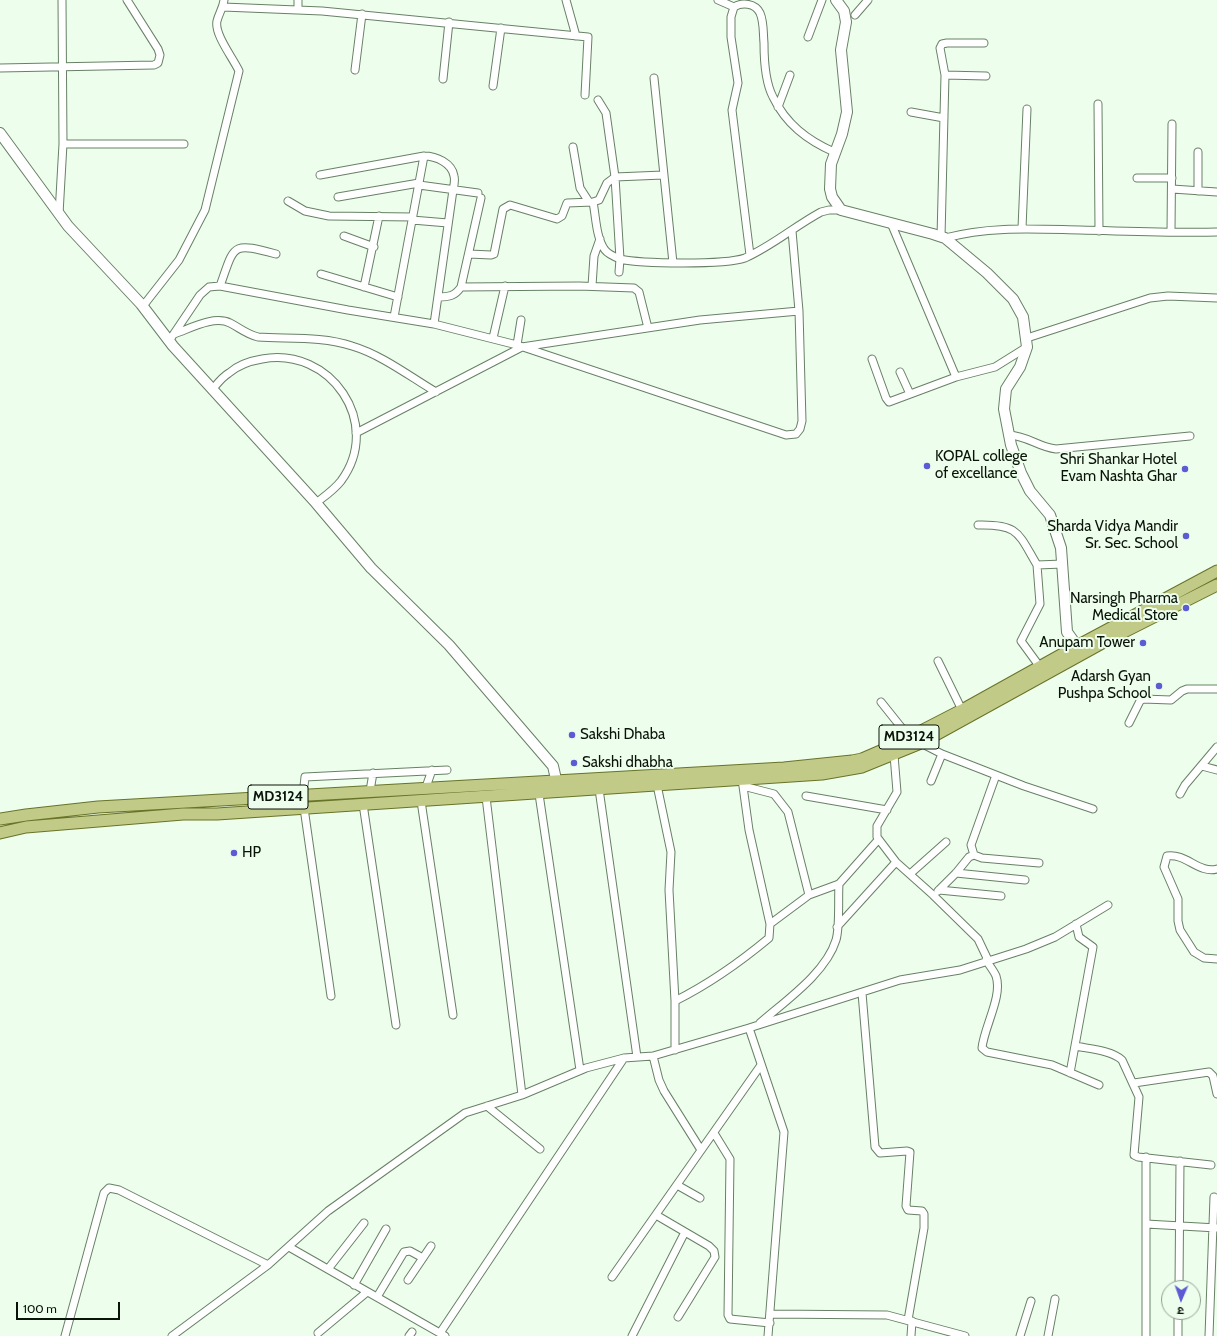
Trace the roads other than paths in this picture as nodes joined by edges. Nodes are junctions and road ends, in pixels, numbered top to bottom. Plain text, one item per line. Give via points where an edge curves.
1 (62, 0) edge
2 (127, 0) edge
3 (298, 0) edge
4 (566, 0) edge
5 (718, 0) edge
6 (822, 0) edge
7 (836, 0) edge
8 (868, 0) edge
9 (223, 4) edge
10 (734, 7) junction
11 (298, 10) junction
12 (362, 14) junction
13 (855, 15) dead end
14 (449, 22) junction
15 (501, 28) junction
16 (576, 36) junction
17 (808, 37) dead end
18 (984, 43) dead end
19 (63, 67) junction
20 (0, 68) edge
21 (356, 70) dead end
22 (790, 75) dead end
23 (945, 75) junction
24 (986, 76) dead end
25 (654, 78) dead end
26 (442, 79) dead end
27 (493, 86) dead end
28 (585, 95) dead end
29 (598, 100) dead end
30 (1098, 104) dead end
31 (778, 107) junction
32 (1027, 110) dead end
33 (911, 112) dead end
34 (944, 118) junction
35 (1172, 124) dead end
36 (0, 133) edge
37 (63, 144) junction
38 (184, 144) dead end
39 (574, 147) dead end
40 (834, 152) junction
41 (1198, 152) dead end
42 (424, 156) junction
43 (320, 175) dead end
44 (664, 175) junction
45 (615, 177) junction
46 (1138, 178) dead end
47 (1172, 178) junction
48 (419, 184) junction
49 (1172, 189) junction
50 (453, 190) junction
51 (1198, 191) junction
52 (1217, 192) edge
53 (338, 197) dead end
54 (288, 201) dead end
55 (591, 202) junction
56 (841, 210) junction
57 (59, 214) junction
58 (379, 216) junction
59 (412, 218) junction
60 (892, 223) junction
61 (448, 224) junction
62 (1022, 228) junction
63 (792, 231) junction
64 (1099, 231) junction
65 (1171, 232) junction
66 (1217, 232) edge
67 (344, 236) dead end
68 (943, 238) junction
69 (600, 239) junction
70 (374, 247) junction
71 (276, 254) dead end
72 (469, 254) junction
73 (750, 255) junction
74 (620, 259) junction
75 (673, 262) junction
76 (619, 272) dead end
77 (321, 274) dead end
78 (220, 286) junction
79 (505, 286) junction
80 (592, 286) junction
81 (364, 287) junction
82 (461, 287) junction
83 (398, 297) junction
84 (438, 297) junction
85 (1217, 298) edge
86 (143, 306) junction
87 (799, 311) junction
88 (394, 317) junction
89 (521, 320) dead end
90 (434, 324) junction
91 (648, 328) junction
92 (169, 337) junction
93 (493, 338) junction
94 (1027, 343) junction
95 (519, 346) junction
96 (872, 359) dead end
97 (900, 372) dead end
98 (956, 377) junction
99 (212, 390) junction
100 (436, 392) junction
101 (910, 394) junction
102 (356, 433) junction
103 (1009, 435) junction
104 (1190, 436) dead end
105 (316, 503) junction
106 (978, 525) dead end
107 (1063, 564) junction
108 (1037, 565) junction
109 (1217, 571) edge
110 (1200, 580) junction
111 (1217, 585) edge
112 (1206, 590) junction
113 (1178, 591) junction
114 (1184, 601) junction
115 (1076, 646) junction
116 (938, 661) dead end
117 (1040, 667) junction
118 (1217, 689) edge
119 (881, 702) dead end
120 (962, 710) junction
121 (1129, 723) dead end
122 (909, 737) junction
123 (921, 743) junction
124 (1217, 747) edge
125 (942, 754) junction
126 (894, 755) junction
127 (1202, 766) junction
128 (432, 770) junction
129 (447, 770) dead end
130 (1217, 770) edge
131 (373, 773) junction
132 (996, 775) junction
133 (931, 781) dead end
134 (742, 783) junction
135 (657, 785) junction
136 (558, 786) junction
137 (426, 787) junction
138 (599, 789) junction
139 (384, 790) junction
140 (370, 791) junction
141 (539, 794) junction
142 (1180, 794) dead end
143 (303, 795) junction
144 (486, 796) junction
145 (806, 796) dead end
146 (421, 801) junction
147 (384, 803) junction
148 (363, 804) junction
149 (304, 808) junction
150 (1093, 809) dead end
151 (886, 810) junction
152 (0, 819) edge
153 (0, 833) edge
154 (878, 840) junction
155 (946, 842) dead end
156 (974, 855) junction
157 (896, 862) junction
158 (1040, 863) dead end
159 (1217, 869) edge
160 (956, 873) junction
161 (910, 874) junction
162 (1025, 880) dead end
163 (839, 884) junction
164 (936, 892) junction
165 (809, 895) junction
166 (1001, 896) dead end
167 (1108, 905) dead end
168 (770, 924) junction
169 (1076, 924) junction
170 (837, 927) junction
171 (1217, 959) edge
172 (987, 960) junction
173 (862, 993) junction
174 (331, 996) dead end
175 (675, 1001) junction
176 (453, 1015) dead end
177 (396, 1025) dead end
178 (757, 1026) junction
179 (749, 1028) junction
180 (1074, 1046) junction
181 (675, 1050) junction
182 (653, 1056) junction
183 (637, 1057) junction
184 (624, 1058) junction
185 (761, 1065) junction
186 (580, 1070) junction
187 (1070, 1073) junction
188 (1134, 1083) junction
189 (1099, 1085) dead end
190 (1217, 1094) edge
191 (522, 1095) junction
192 (487, 1106) junction
193 (714, 1133) junction
194 (540, 1149) dead end
195 (701, 1150) junction
196 (1146, 1158) junction
197 (1180, 1161) junction
198 (1211, 1165) dead end
199 (677, 1185) junction
200 (1214, 1197) dead end
201 (700, 1198) dead end
202 (656, 1215) junction
203 (364, 1223) dead end
204 (1146, 1224) junction
205 (1180, 1226) junction
206 (1215, 1228) edge
207 (386, 1229) dead end
208 (685, 1232) junction
209 (431, 1246) dead end
210 (289, 1247) junction
211 (423, 1258) junction
212 (268, 1265) junction
213 (328, 1269) junction
214 (612, 1277) dead end
215 (408, 1280) dead end
216 (1179, 1280) edge
217 (354, 1285) junction
218 (367, 1292) junction
219 (376, 1297) junction
220 (1055, 1299) dead end
221 (1031, 1301) dead end
222 (770, 1314) junction
223 (678, 1317) dead end
224 (910, 1320) junction
225 (1178, 1320) edge
226 (770, 1323) junction
227 (318, 1333) dead end
228 (442, 1335) edge
229 (65, 1336) edge
230 (172, 1336) edge
231 (632, 1336) edge
232 (768, 1336) edge
233 (911, 1336) edge
234 (965, 1336) edge
235 (1020, 1336) edge
236 (1048, 1336) edge
237 (1146, 1336) edge
238 (1178, 1336) edge
239 (1209, 1336) edge

1 - 19 street
2 - 19 street via 158,49 158,63
3 - 11 street
4 - 16 street
5 - 10 street
6 - 17 street
7 - 40 street via 844,11 846,22 841,50 847,112 842,134
8 - 13 street
9 - 11 street
9 - 86 street via 216,22 220,38 239,70 205,210 179,260
10 - 31 street via 748,4 760,12 768,79
10 - 73 street via 731,37 738,84 732,110
11 - 12 street
12 - 14 street
12 - 21 street
14 - 15 street
14 - 26 street
15 - 16 street
15 - 27 street
16 - 28 street via 588,37
18 - 23 street via 942,44 940,48
19 - 20 street
19 - 37 street
22 - 31 street
23 - 24 street
23 - 34 street
25 - 44 street
29 - 45 street via 606,113
30 - 64 street
31 - 40 street via 802,135
32 - 62 street
33 - 34 street
34 - 68 street
35 - 47 street
36 - 57 street
37 - 38 street
37 - 57 street
39 - 55 street via 580,188
40 - 56 street via 830,188 835,204
41 - 51 street
42 - 43 street
42 - 48 street
42 - 50 street via 437,158 450,168 454,176
44 - 45 street
44 - 75 street
45 - 55 street via 607,183 599,200
45 - 74 street
46 - 47 street
47 - 49 street
48 - 50 street
48 - 53 street
48 - 59 street
49 - 51 street
49 - 65 street
50 - 61 street
50 - 72 street via 480,196
51 - 52 street
54 - 58 street via 312,214
55 - 69 street
55 - 72 street via 567,203 562,216 554,219 510,205 506,206 503,209 494,254
56 - 60 street
56 - 63 street via 821,212
57 - 86 street
58 - 59 street
58 - 70 street
59 - 61 street
59 - 83 street
60 - 68 street
60 - 98 street
61 - 84 street
62 - 64 street
62 - 68 street via 978,231
63 - 73 street
63 - 87 street
64 - 65 street
65 - 66 street
67 - 70 street
68 - 94 street via 987,273 1013,299 1023,317
69 - 74 street via 607,252
69 - 80 street via 594,256
70 - 81 street
71 - 78 street via 246,246 236,250 232,254
72 - 82 street
73 - 75 street via 730,261
74 - 75 street
74 - 76 street
77 - 81 street
78 - 88 street
78 - 92 street via 209,287 200,295
79 - 80 street
79 - 82 street
79 - 93 street
80 - 91 street via 638,289
81 - 83 street
82 - 84 street via 451,296
83 - 88 street
84 - 90 street
85 - 94 street via 1150,298
86 - 92 street
87 - 91 street via 700,320
87 - 95 street via 802,421 800,429 791,435
88 - 90 street
89 - 95 street
90 - 93 street
91 - 95 street
92 - 99 street
92 - 100 street via 216,320 231,323 258,337 337,342 372,354
93 - 95 street
94 - 98 street via 995,368
94 - 103 street via 1020,367 1004,396
95 - 100 street
96 - 101 street via 887,401
97 - 101 street
98 - 101 street
99 - 102 street via 229,372 251,360 275,356 300,359 322,370 340,387 352,409
99 - 105 street
100 - 102 street
102 - 105 street via 349,466 341,481
103 - 104 street via 1021,436 1047,448 1056,449
103 - 107 street via 1020,473 1030,491 1050,515 1061,548
105 - 136 street via 371,568 449,646 553,766
106 - 108 street via 997,524 1016,531
107 - 108 street
107 - 115 street via 1067,632
108 - 117 street via 1040,604 1021,641
109 - 110 main road, MD3124
110 - 112 main road
110 - 113 main road, MD3124
111 - 112 main road
112 - 114 main road
113 - 114 main road
113 - 115 main road, MD3124
114 - 123 main road
115 - 117 main road, MD3124
116 - 120 street
117 - 120 main road, MD3124
118 - 121 street via 1187,689 1171,700 1143,699
119 - 122 street
120 - 122 main road, MD3124
122 - 123 street
122 - 136 main road, MD3124 via 852,761 784,768 638,776
123 - 125 street
123 - 126 main road
124 - 127 street
125 - 132 street
125 - 133 street
126 - 134 main road via 862,767
126 - 151 street via 897,792
127 - 130 street
127 - 142 street
128 - 129 street
128 - 131 street
128 - 137 street
131 - 140 street
131 - 143 street via 305,777
132 - 150 street
132 - 156 street via 971,845
134 - 135 main road
134 - 165 street via 774,794 788,812
134 - 168 street
135 - 138 main road
135 - 175 street via 671,852 669,890
136 - 137 main road, MD3124
136 - 138 main road
136 - 141 main road, MD3124
137 - 139 main road, MD3124
138 - 183 street
139 - 140 main road, MD3124
139 - 147 main road
140 - 143 main road, MD3124
141 - 144 main road, MD3124
141 - 186 street
143 - 152 main road, MD3124 via 98,807
144 - 146 main road, MD3124
144 - 191 street
145 - 151 street
146 - 147 main road, MD3124
146 - 176 street
147 - 148 main road, MD3124
148 - 149 main road, MD3124
148 - 177 street
149 - 153 main road, MD3124 via 184,814 26,827
149 - 174 street
151 - 154 street via 877,826
154 - 157 street
154 - 163 street
155 - 161 street
156 - 158 street via 982,858
156 - 160 street via 969,857
157 - 161 street
157 - 170 street
159 - 171 street via 1209,870 1181,857 1172,856 1167,856 1164,867 1178,899 1180,930 1194,952 1204,958
160 - 162 street
160 - 164 street
161 - 164 street
163 - 165 street
163 - 170 street
164 - 166 street
164 - 172 street via 978,939
165 - 168 street
167 - 169 street
168 - 175 street via 769,938 744,959 704,986
169 - 172 street via 1055,937 1026,949
169 - 180 street via 1079,936 1093,948
170 - 178 street via 836,939 818,972
172 - 173 street via 960,970 900,980
172 - 187 street via 996,975 997,987 982,1048 987,1052 1052,1065
173 - 178 street
173 - 224 street via 875,1147 880,1153 910,1152 906,1206 908,1210 922,1211 924,1214
175 - 181 street
178 - 179 street
179 - 181 street
179 - 185 street
180 - 187 street
180 - 188 street via 1118,1056
181 - 182 street
182 - 183 street
182 - 195 street via 664,1091
183 - 184 street
184 - 186 street
184 - 228 street
185 - 193 street
185 - 222 street via 784,1132
186 - 191 street
187 - 189 street
188 - 190 street via 1209,1072 1213,1076
188 - 196 street via 1140,1104 1134,1154
191 - 192 street
192 - 194 street
192 - 210 street via 465,1113 334,1207
193 - 195 street
193 - 226 street via 728,1154 730,1165 728,1315 730,1319
195 - 199 street
196 - 197 street
196 - 204 street
197 - 198 street
197 - 205 street
199 - 201 street
199 - 202 street
200 - 206 street
202 - 208 street
202 - 214 street
203 - 213 street
204 - 205 street
204 - 237 street
205 - 206 street
205 - 216 street
206 - 239 street
207 - 217 street
208 - 223 street via 709,1246 715,1257
208 - 231 street
209 - 211 street
210 - 212 street
210 - 213 street
211 - 215 street
211 - 219 street via 410,1251 404,1252
212 - 229 street via 119,1190 109,1188 104,1193
212 - 230 street
213 - 217 street
217 - 218 street
218 - 219 street
218 - 227 street
219 - 228 street
220 - 236 street
221 - 235 street
222 - 224 street via 879,1314
222 - 226 street
224 - 233 street
224 - 234 street
225 - 238 street
226 - 232 street

